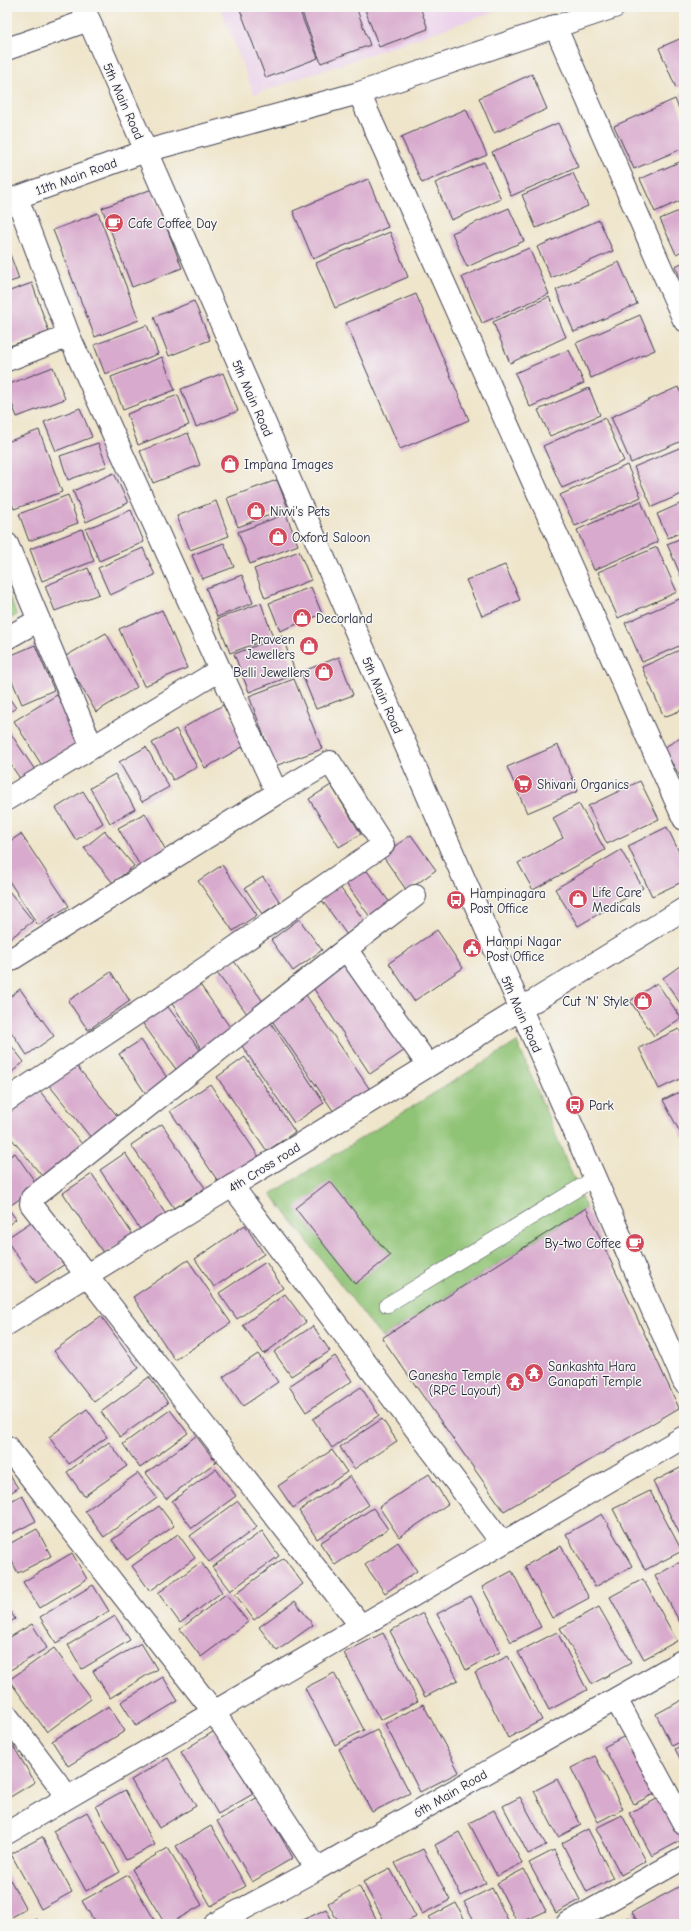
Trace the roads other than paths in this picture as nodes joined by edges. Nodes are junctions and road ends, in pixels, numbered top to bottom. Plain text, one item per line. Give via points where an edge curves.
1 (614, 7) edge
2 (86, 14) edge
3 (555, 26) junction
4 (7, 49) edge
5 (359, 93) junction
6 (146, 151) junction
7 (12, 200) edge
8 (684, 320) edge
9 (69, 336) junction
10 (7, 360) edge
11 (7, 544) edge
12 (39, 620) junction
13 (7, 638) edge
14 (220, 670) junction
15 (92, 748) junction
16 (277, 793) junction
17 (7, 799) edge
18 (684, 820) edge
19 (415, 896) dead end
20 (684, 909) edge
21 (346, 949) junction
22 (7, 962) edge
23 (520, 1009) junction
24 (428, 1065) junction
25 (7, 1100) edge
26 (595, 1178) junction
27 (232, 1186) junction
28 (86, 1276) junction
29 (387, 1305) dead end
30 (7, 1324) edge
31 (684, 1382) edge
32 (684, 1437) edge
33 (7, 1447) edge
34 (502, 1543) junction
35 (361, 1626) junction
36 (684, 1660) edge
37 (616, 1699) junction
38 (214, 1712) junction
39 (7, 1716) edge
40 (68, 1797) junction
41 (684, 1824) edge
42 (7, 1833) edge
43 (684, 1858) edge
44 (317, 1869) junction
45 (215, 1924) edge
46 (567, 1924) edge

1 - 3 street, 11th Main Road
2 - 4 street
2 - 6 street, 5th Main Road
3 - 5 street, 11th Main Road
3 - 8 street
5 - 6 street, 11th Main Road
5 - 18 street
6 - 7 street, 11th Main Road
6 - 23 street, 5th Main Road
7 - 9 street
9 - 10 street
9 - 14 street
11 - 12 street
12 - 13 street
12 - 15 street
14 - 15 street
14 - 16 street
15 - 17 street
16 - 22 street
16 - 25 street via 330,762 384,845
19 - 21 street
20 - 23 street, 4th Cross road
21 - 24 street
21 - 28 street via 32,1198 30,1204
23 - 24 street, 4th Cross road
23 - 26 street, 5th Main Road
24 - 27 street, 4th Cross road
26 - 29 lane
26 - 31 street, 5th Main Road
27 - 28 street, 4th Cross road
27 - 34 street
28 - 30 street, 4th Cross road
28 - 35 street
32 - 34 street
33 - 38 street
34 - 35 street
35 - 38 street
36 - 37 street, 6th Main Road
37 - 41 street
37 - 44 street, 6th Main Road
38 - 40 street
38 - 44 street
39 - 40 street
40 - 42 street
43 - 46 street
44 - 45 street, 6th Main Road

